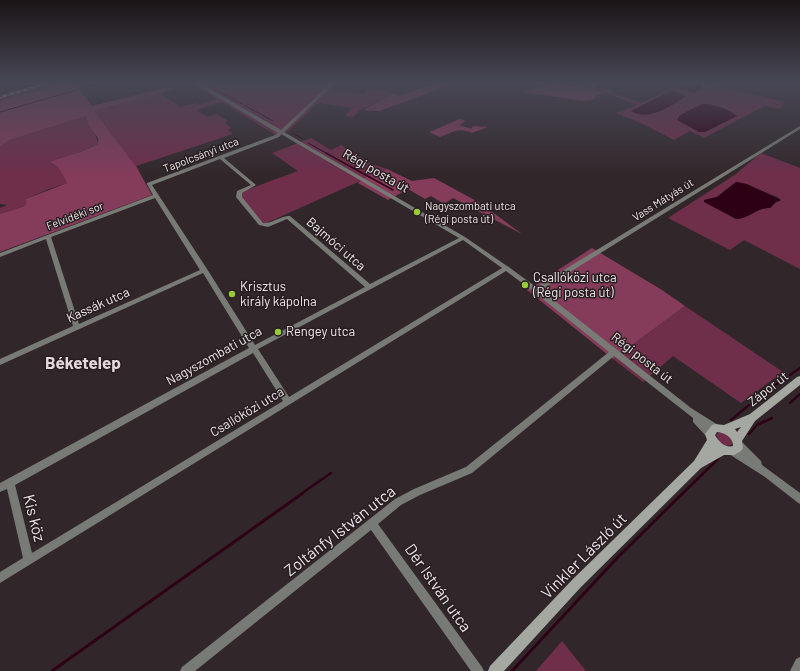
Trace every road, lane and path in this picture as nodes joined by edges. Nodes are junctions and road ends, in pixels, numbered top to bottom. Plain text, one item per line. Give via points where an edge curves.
1 (251, 114) edge
2 (300, 114) edge
3 (800, 127) edge
4 (282, 132) junction
5 (220, 157) junction
6 (157, 195) junction
7 (48, 236) junction
8 (463, 238) junction
9 (0, 255) edge
10 (507, 268) junction
11 (205, 270) junction
12 (369, 288) junction
13 (536, 290) junction
14 (77, 328) junction
15 (253, 349) junction
16 (614, 352) junction
17 (0, 362) edge
18 (800, 380) edge
19 (288, 402) junction
20 (752, 418) junction
21 (726, 429) junction
22 (712, 434) junction
23 (733, 446) junction
24 (697, 465) junction
25 (10, 483) junction
26 (0, 488) edge
27 (800, 499) edge
28 (372, 523) junction
29 (29, 560) junction
30 (0, 578) edge
31 (800, 663) edge
32 (186, 671) edge
33 (478, 671) edge
34 (495, 671) edge
35 (796, 671) edge

1 - 4 street, Régi posta út
2 - 4 street, Tapolcsányi utca
3 - 13 street, Vass Mátyás út
4 - 5 street, Tapolcsányi utca
4 - 8 street, Régi posta út
5 - 6 street, Tapolcsányi utca via 149,184
5 - 12 street, Bajmóci utca via 254,185 239,192 239,197 261,224 268,225 288,217
6 - 7 street, Felvidéki sor
6 - 11 street
7 - 9 street, Felvidéki sor
7 - 14 street
8 - 10 street, Régi posta út
8 - 12 street, Nagyszombati utca
10 - 13 street, Régi posta út
10 - 19 street, Csallóközi utca
11 - 14 street, Kassák utca
11 - 15 street
12 - 15 street, Nagyszombati utca
13 - 16 street, Régi posta út
14 - 17 street, Kassák utca
15 - 19 street
15 - 25 street, Nagyszombati utca
16 - 22 street, Régi posta út via 688,410
16 - 28 street, Zoltánfy István utca via 475,466 398,502
18 - 20 street, Zápor út
19 - 29 street, Csallóközi utca
20 - 21 street, Zápor út
20 - 23 street, Zápor út
21 - 22 street
21 - 23 street
22 - 23 street
22 - 24 street, Vinkler László út
23 - 24 street, Vinkler László út
23 - 27 street
24 - 34 street, Vinkler László út via 577,583
25 - 26 street, Nagyszombati utca
25 - 29 street, Kis köz
28 - 32 street, Zoltánfy István utca
28 - 33 street, Dér István utca
29 - 30 street, Csallóközi utca
31 - 35 street

